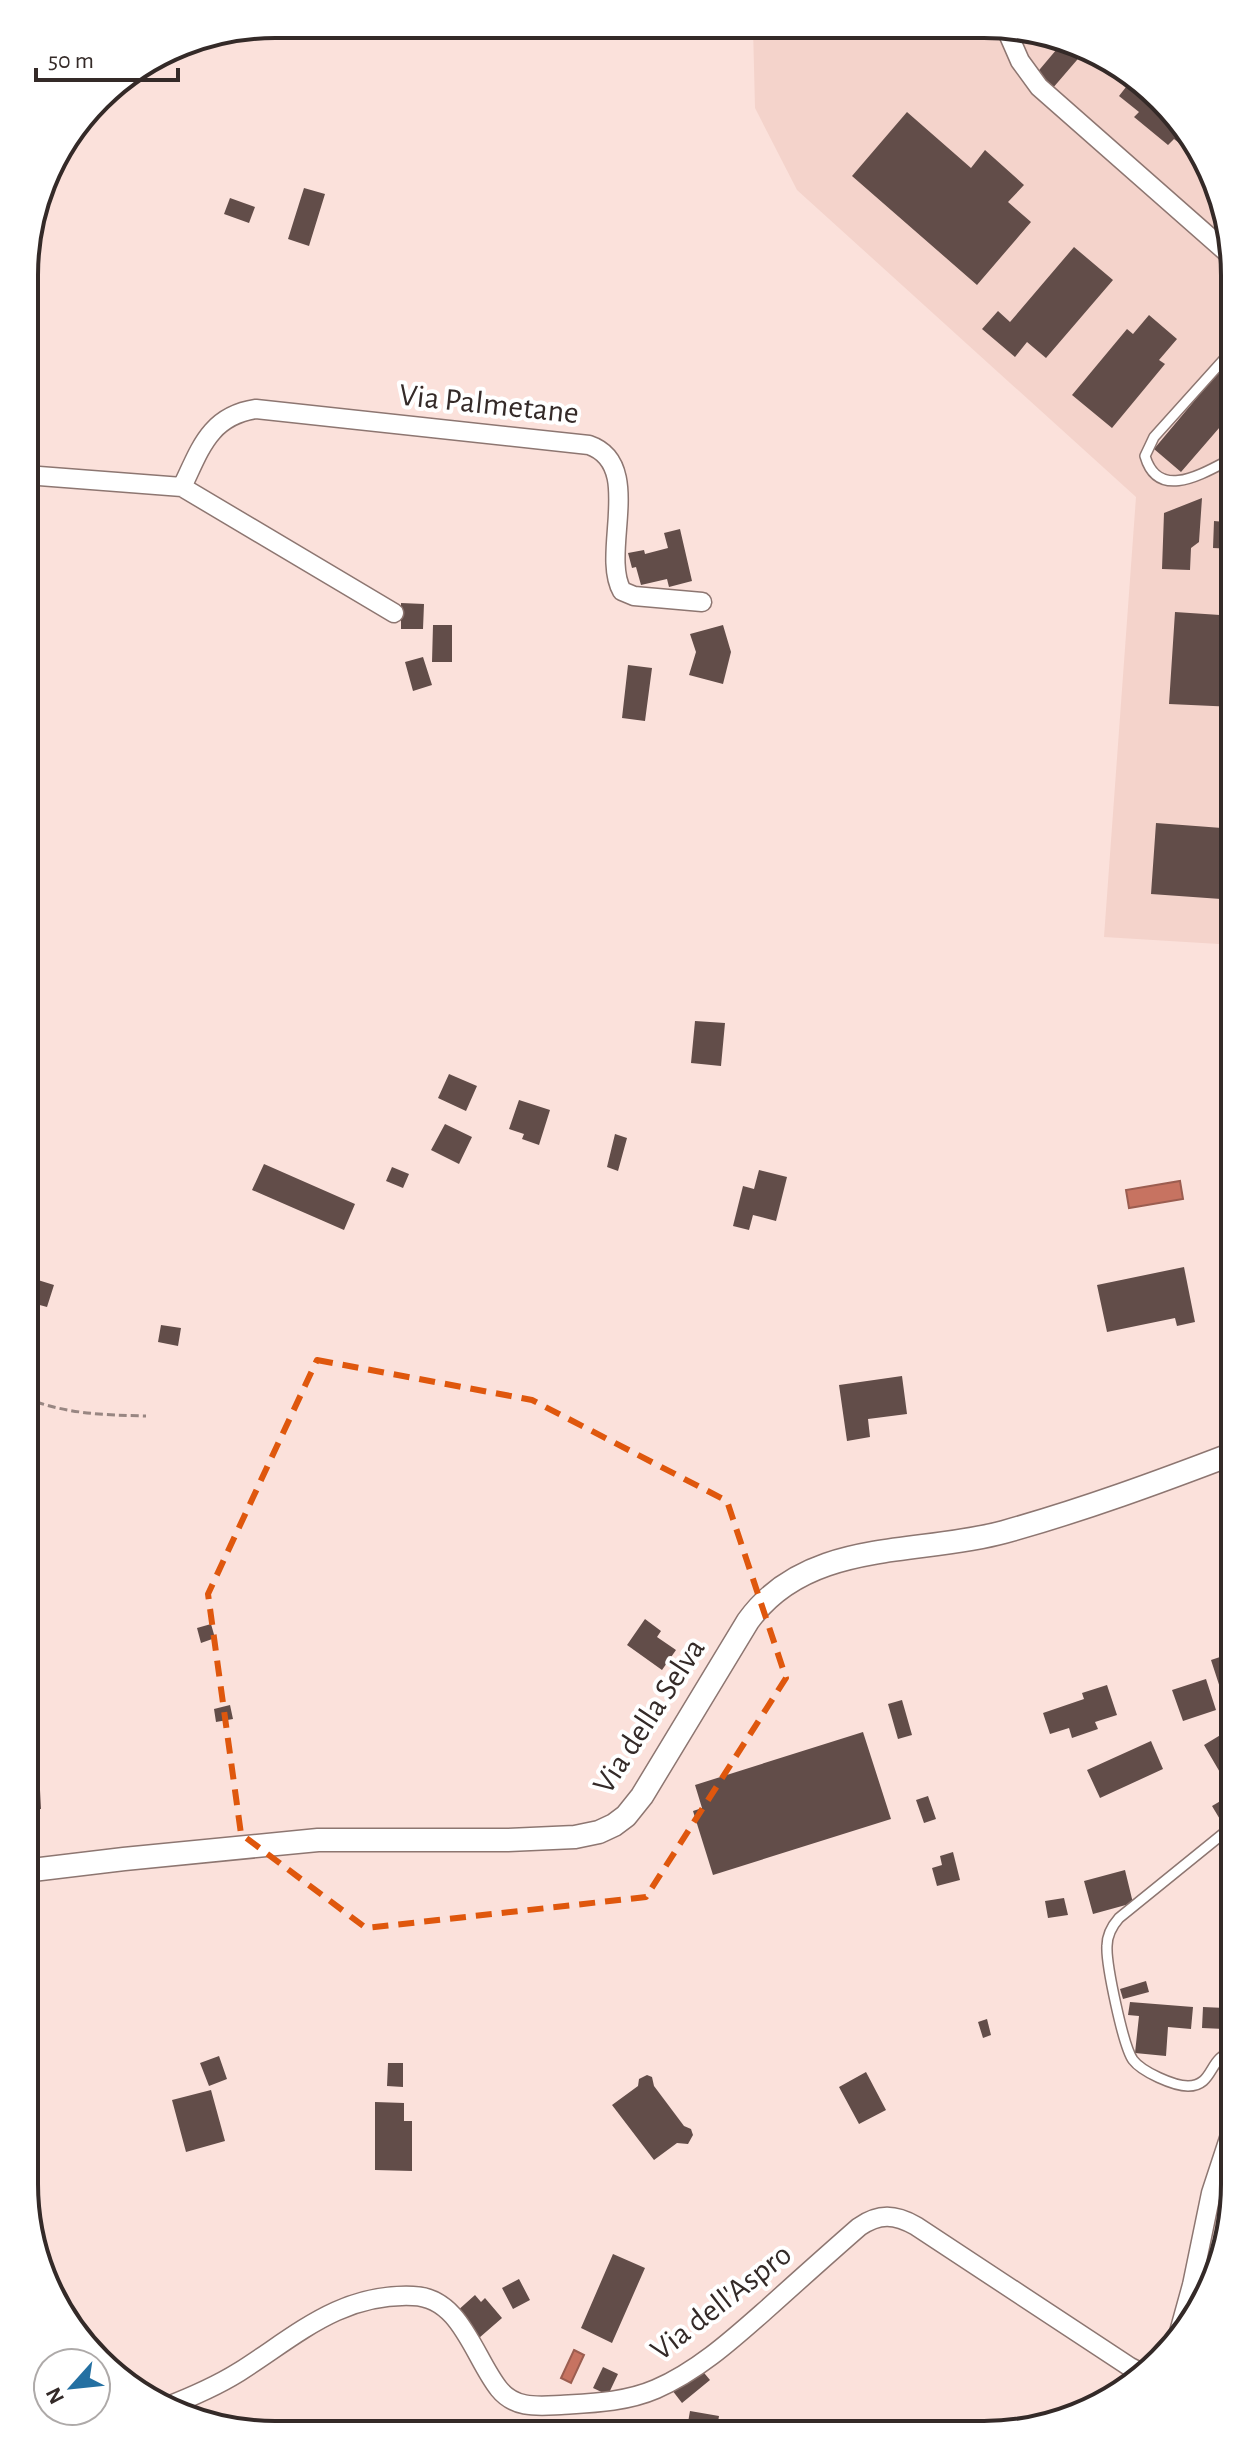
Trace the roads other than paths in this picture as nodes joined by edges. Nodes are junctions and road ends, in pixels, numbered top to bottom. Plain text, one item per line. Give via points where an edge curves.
1 (1011, 40) edge
2 (1218, 245) edge
3 (1221, 363) edge
4 (1221, 464) edge
5 (38, 476) edge
6 (182, 487) junction
7 (702, 602) dead end
8 (394, 613) dead end
9 (1220, 1459) edge
10 (1220, 1836) edge
11 (38, 1869) edge
12 (1220, 2057) edge
13 (1220, 2166) edge
14 (1186, 2308) edge
15 (1132, 2368) edge
16 (179, 2401) edge

1 - 2 street via 1039,87
3 - 4 lane via 1154,437 1145,456 1154,473 1174,481
5 - 6 street
6 - 7 street, Via Palmetane via 213,429 235,414 256,409 589,445 605,454 616,474 617,575 622,591
6 - 8 street
9 - 11 street, Via della Selva via 1001,1533 870,1554 794,1578 748,1621 642,1796 620,1821 599,1832 508,1840 318,1840
10 - 12 lane via 1119,1918 1107,1943 1127,2048 1140,2068 1192,2086 1208,2077
13 - 14 street
15 - 16 street, Via dell'Aspro via 924,2231 886,2216 859,2227 708,2358 639,2395 533,2406 514,2401 499,2389 447,2310 433,2299 404,2295 335,2310 225,2380

